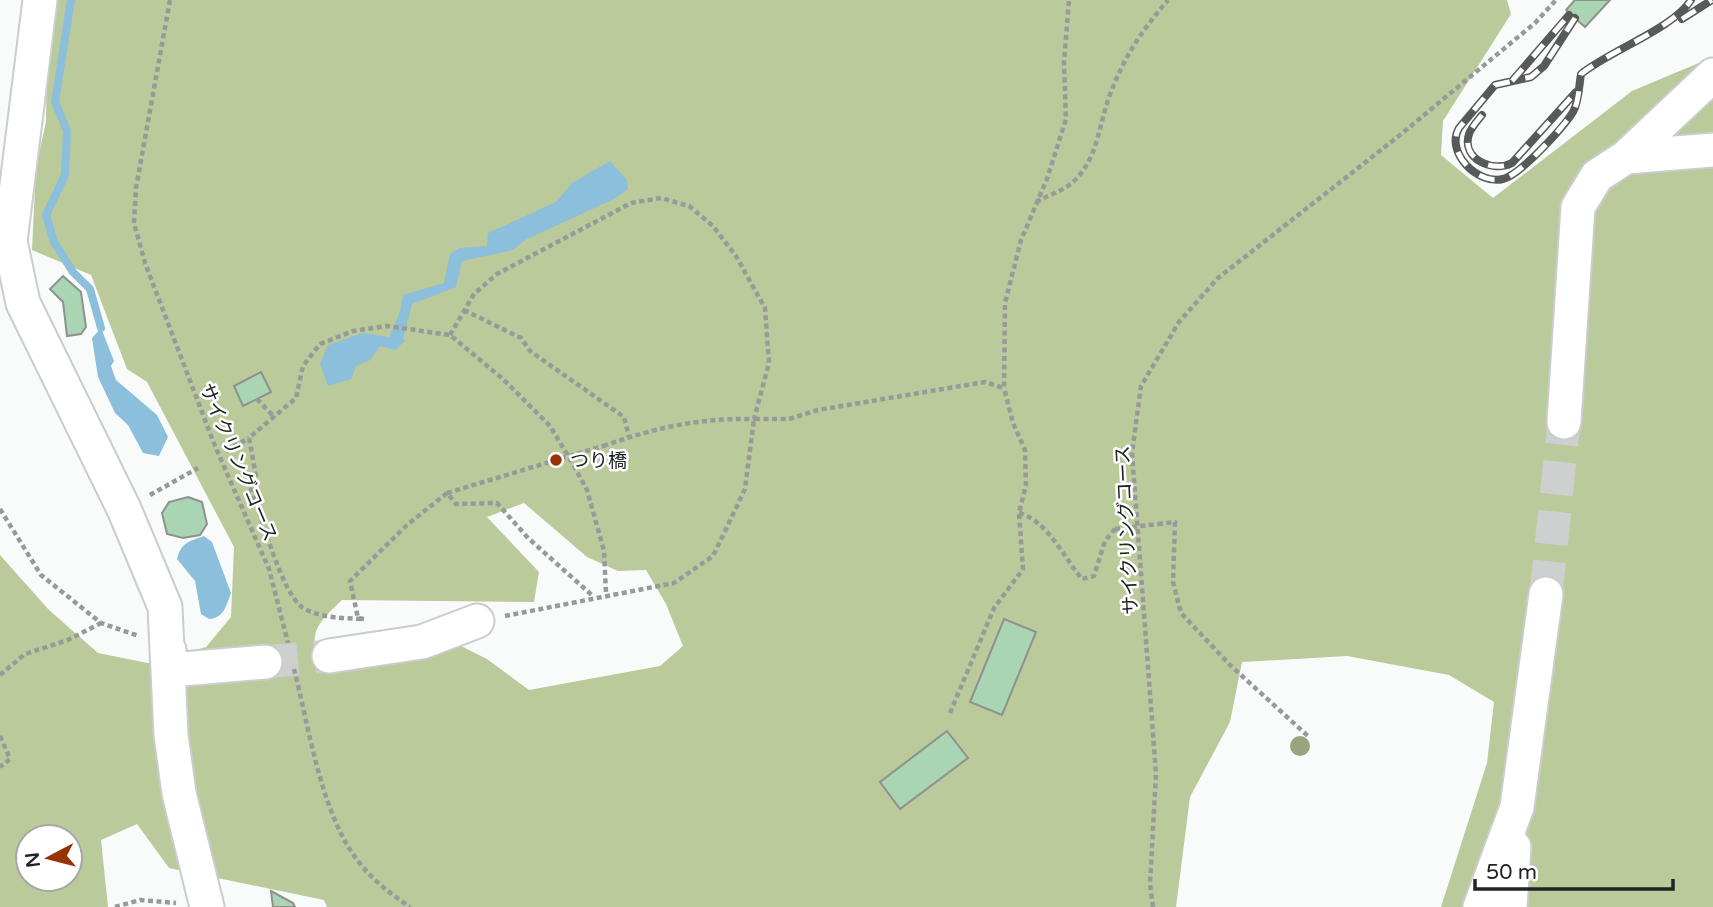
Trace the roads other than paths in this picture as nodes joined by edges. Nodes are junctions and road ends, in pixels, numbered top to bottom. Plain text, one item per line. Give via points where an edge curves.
1 (40, 0) edge
2 (1713, 75) edge
3 (1713, 150) edge
4 (1626, 158) junction
5 (1564, 422) tunnel mouth
6 (1546, 594) tunnel mouth
7 (477, 621) road end
8 (329, 656) tunnel mouth
9 (282, 658) tunnel mouth
10 (170, 659) junction
11 (1517, 807) junction
12 (198, 906) edge
13 (1480, 907) edge
14 (1510, 907) edge

1 - 10 street via 10,241 23,303 124,509 166,607
2 - 4 street
3 - 4 street
4 - 5 street via 1597,176 1578,207
6 - 11 street
7 - 8 street via 422,642
9 - 10 street
10 - 12 street via 171,735
11 - 13 street
11 - 14 street

